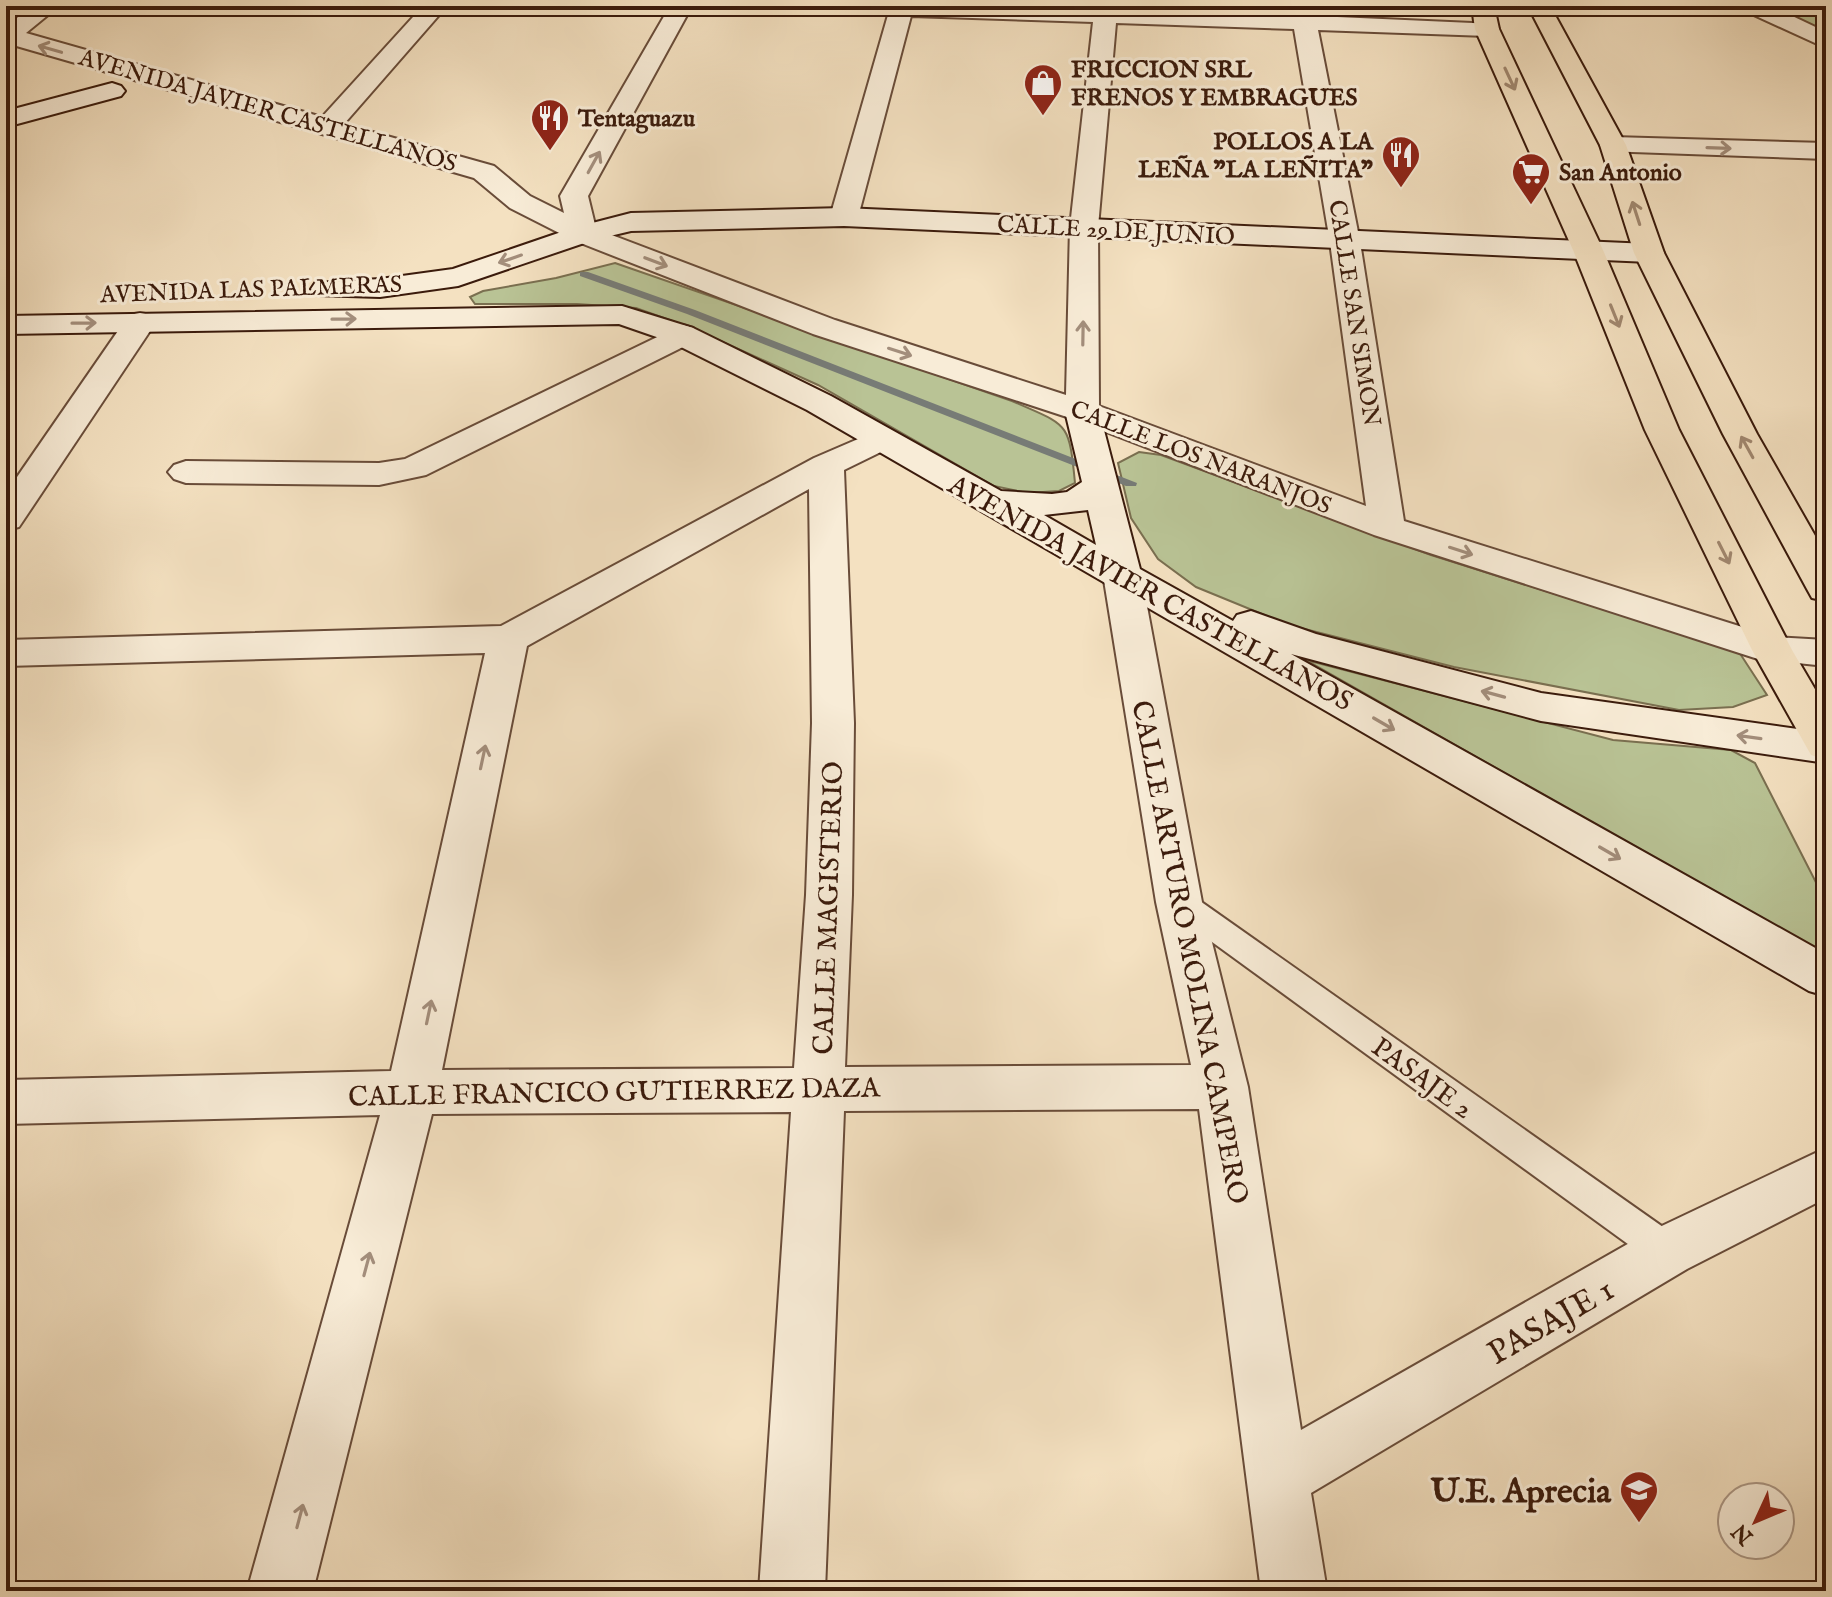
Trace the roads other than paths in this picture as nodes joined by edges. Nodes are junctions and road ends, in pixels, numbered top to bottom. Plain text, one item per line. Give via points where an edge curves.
1 (48, 6) edge
2 (436, 6) edge
3 (681, 6) edge
4 (824, 6) edge
5 (1539, 6) edge
6 (1753, 6) edge
7 (902, 7) edge
8 (1106, 11) edge
9 (1304, 15) edge
10 (1485, 18) edge
11 (6, 36) edge
12 (1826, 41) edge
13 (6, 60) edge
14 (112, 91) junction
15 (186, 113) dead end
16 (6, 119) edge
17 (327, 127) junction
18 (1613, 145) junction
19 (1826, 151) edge
20 (480, 197) dead end
21 (520, 202) junction
22 (844, 217) junction
23 (1084, 227) junction
24 (583, 234) junction
25 (1345, 242) junction
26 (1588, 250) junction
27 (1649, 253) junction
28 (458, 277) junction
29 (302, 290) dead end
30 (444, 317) junction
31 (140, 322) junction
32 (6, 325) edge
33 (682, 335) junction
34 (1082, 411) junction
35 (879, 440) junction
36 (826, 465) junction
37 (186, 472) dead end
38 (1097, 472) junction
39 (991, 502) junction
40 (6, 519) edge
41 (1387, 527) junction
42 (1122, 574) junction
43 (1826, 589) edge
44 (508, 639) junction
45 (1772, 650) junction
46 (6, 653) edge
47 (1826, 653) edge
48 (1826, 747) edge
49 (1179, 902) junction
50 (1826, 977) edge
51 (1222, 1087) junction
52 (820, 1089) junction
53 (412, 1092) junction
54 (6, 1102) edge
55 (1826, 1172) edge
56 (1667, 1251) junction
57 (1279, 1477) junction
58 (280, 1591) edge
59 (792, 1591) edge
60 (1294, 1591) edge

1 - 11 street
2 - 17 street
24 -> 3 street via 574,196
4 - 7 street
5 - 18 highway
6 - 12 street
7 - 8 street
7 - 22 street
8 - 9 street
8 - 23 street, CALLE ARTURO MOLINA CAMPERO
9 - 10 street
9 - 25 street, CALLE SAN SIMON
10 -> 26 highway
17 -> 11 street, AVENIDA JAVIER CASTELLANOS
13 - 14 street, AVENIDA JAVIER CASTELLANOS
14 - 15 street, AVENIDA JAVIER CASTELLANOS
14 - 16 street
17 - 21 street, AVENIDA JAVIER CASTELLANOS via 484,172
18 -> 19 street
27 -> 18 highway
20 - 21 street, AVENIDA JAVIER CASTELLANOS
21 - 24 street, AVENIDA JAVIER CASTELLANOS
22 - 23 street, CALLE 29 DE JUNIO
22 - 24 street, CALLE 29 DE JUNIO via 631,222
23 - 25 street, CALLE 29 DE JUNIO
34 -> 23 street, CALLE ARTURO MOLINA CAMPERO
24 -> 28 street, AVENIDA LAS PALMERAS
24 -> 34 street, CALLE LOS NARANJOS via 824,327
25 - 26 street, CALLE 29 DE JUNIO
25 - 41 street, CALLE SAN SIMON
26 - 27 street, CALLE 29 DE JUNIO
26 -> 45 highway via 1662,430
43 -> 27 highway
28 - 29 street, AVENIDA LAS PALMERAS via 380,288
28 - 30 street
31 -> 30 street, AVENIDA LAS PALMERAS
30 - 33 street, AVENIDA JAVIER CASTELLANOS via 622,315
32 -> 31 street, AVENIDA LAS PALMERAS
31 - 40 street
33 - 35 street, AVENIDA JAVIER CASTELLANOS via 819,403
33 - 37 street via 414,468 379,474
34 - 38 street, CALLE ARTURO MOLINA CAMPERO
34 - 41 street, CALLE LOS NARANJOS
35 - 36 street
35 - 39 street, AVENIDA JAVIER CASTELLANOS
36 - 44 street
36 - 52 street, CALLE MAGISTERIO via 833,723
38 - 39 street via 1077,502
38 - 42 street, CALLE ARTURO MOLINA CAMPERO
39 - 42 street, AVENIDA JAVIER CASTELLANOS
41 -> 45 street, CALLE LOS NARANJOS
48 -> 42 street via 1541,707 1303,644
42 - 49 street, CALLE ARTURO MOLINA CAMPERO
42 -> 50 street, AVENIDA JAVIER CASTELLANOS
44 - 46 street
53 -> 44 street
45 - 47 street, CALLE LOS NARANJOS
45 - 48 highway
49 - 51 street, CALLE ARTURO MOLINA CAMPERO
49 - 56 lane, PASAJE 2
51 - 52 street, CALLE FRANCICO GUTIERREZ DAZA
51 - 57 street, CALLE ARTURO MOLINA CAMPERO
52 - 53 street, CALLE FRANCICO GUTIERREZ DAZA
52 - 59 street, CALLE MAGISTERIO
53 - 54 street, CALLE FRANCICO GUTIERREZ DAZA
58 -> 53 street
55 - 56 street, PASAJE 1
56 - 57 street, PASAJE 1
57 - 60 street, CALLE ARTURO MOLINA CAMPERO

